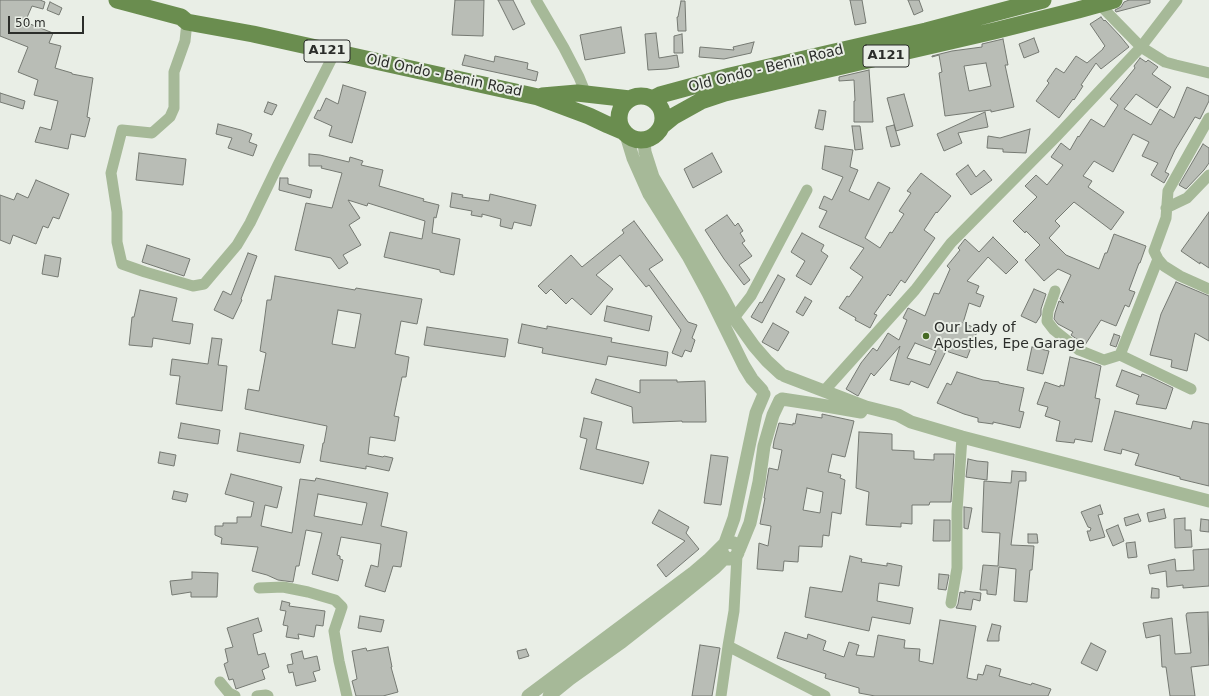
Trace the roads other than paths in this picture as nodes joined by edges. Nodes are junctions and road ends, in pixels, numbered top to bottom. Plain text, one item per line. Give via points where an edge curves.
1 (536, 0) edge
2 (1043, 0) edge
3 (1177, 0) edge
4 (123, 1) edge
5 (1106, 2) edge
6 (187, 22) junction
7 (1142, 47) junction
8 (335, 52) junction
9 (1209, 72) edge
10 (586, 94) junction
11 (538, 97) junction
12 (630, 99) junction
13 (652, 99) junction
14 (1209, 118) edge
15 (663, 125) junction
16 (624, 133) junction
17 (644, 141) junction
18 (1209, 175) edge
19 (807, 190) dead end
20 (1166, 208) junction
21 (1158, 259) junction
22 (1209, 289) edge
23 (1055, 291) dead end
24 (734, 318) junction
25 (1120, 355) junction
26 (783, 375) junction
27 (1190, 389) dead end
28 (824, 391) junction
29 (763, 392) junction
30 (781, 400) junction
31 (910, 422) junction
32 (962, 437) junction
33 (1209, 501) edge
34 (730, 551) junction
35 (259, 588) dead end
36 (951, 603) dead end
37 (728, 646) junction
38 (220, 682) dead end
39 (235, 696) edge
40 (257, 696) edge
41 (268, 696) edge
42 (347, 696) edge
43 (528, 696) edge
44 (549, 696) edge
45 (721, 696) edge
46 (825, 696) edge

1 - 10 street via 564,48
2 - 13 main road, Old Ondo - Benin Road / A121 via 926,31 730,76
3 - 7 street
4 - 6 main road, Old Ondo - Benin Road / A121 via 181,17
5 - 7 street
5 - 15 main road, Old Ondo - Benin Road / A121 via 994,31 725,93 701,102 674,116
6 - 8 main road, Old Ondo - Benin Road / A121
6 - 8 street via 185,41 174,72 174,108 170,117 152,132 122,130 111,173 117,212 117,242 122,264 193,286 204,284 247,229
7 - 9 street via 1165,62
7 - 28 street via 951,243 915,290
8 - 11 main road, Old Ondo - Benin Road / A121
10 - 11 main road, Old Ondo - Benin Road / A121
10 - 12 main road, Old Ondo - Benin Road / A121
11 - 16 main road, Old Ondo - Benin Road / A121 via 589,116
12 - 13 main road, Old Ondo - Benin Road via 641,96
12 - 16 main road via 624,103 618,117
13 - 15 main road via 662,110
14 - 20 street via 1168,191
15 - 17 main road, Old Ondo - Benin Road via 656,135
16 - 17 main road, Old Ondo - Benin Road via 631,139
16 - 29 street via 649,194 698,275 744,366
17 - 24 street via 653,176
18 - 20 street via 1187,198
19 - 24 street via 751,296
20 - 21 street via 1166,218 1154,251
21 - 22 street via 1180,276
21 - 25 street
23 - 25 street via 1047,321 1054,330 1079,350 1104,360
24 - 26 street via 754,346
25 - 27 street
26 - 28 street
26 - 29 street via 769,375 763,381
26 - 30 street via 790,388
28 - 31 street
29 - 30 street via 771,400
29 - 34 street via 756,413 734,518
30 - 31 street
30 - 34 street via 773,415 764,446 750,522
31 - 32 street
32 - 33 street
32 - 36 street via 957,511 957,568
34 - 37 street via 734,611
34 - 43 street via 694,572
34 - 44 street via 715,568 678,598
35 - 42 street via 283,587 308,592 335,600 342,607 334,631
37 - 45 street
37 - 46 street
38 - 39 street
40 - 41 street

